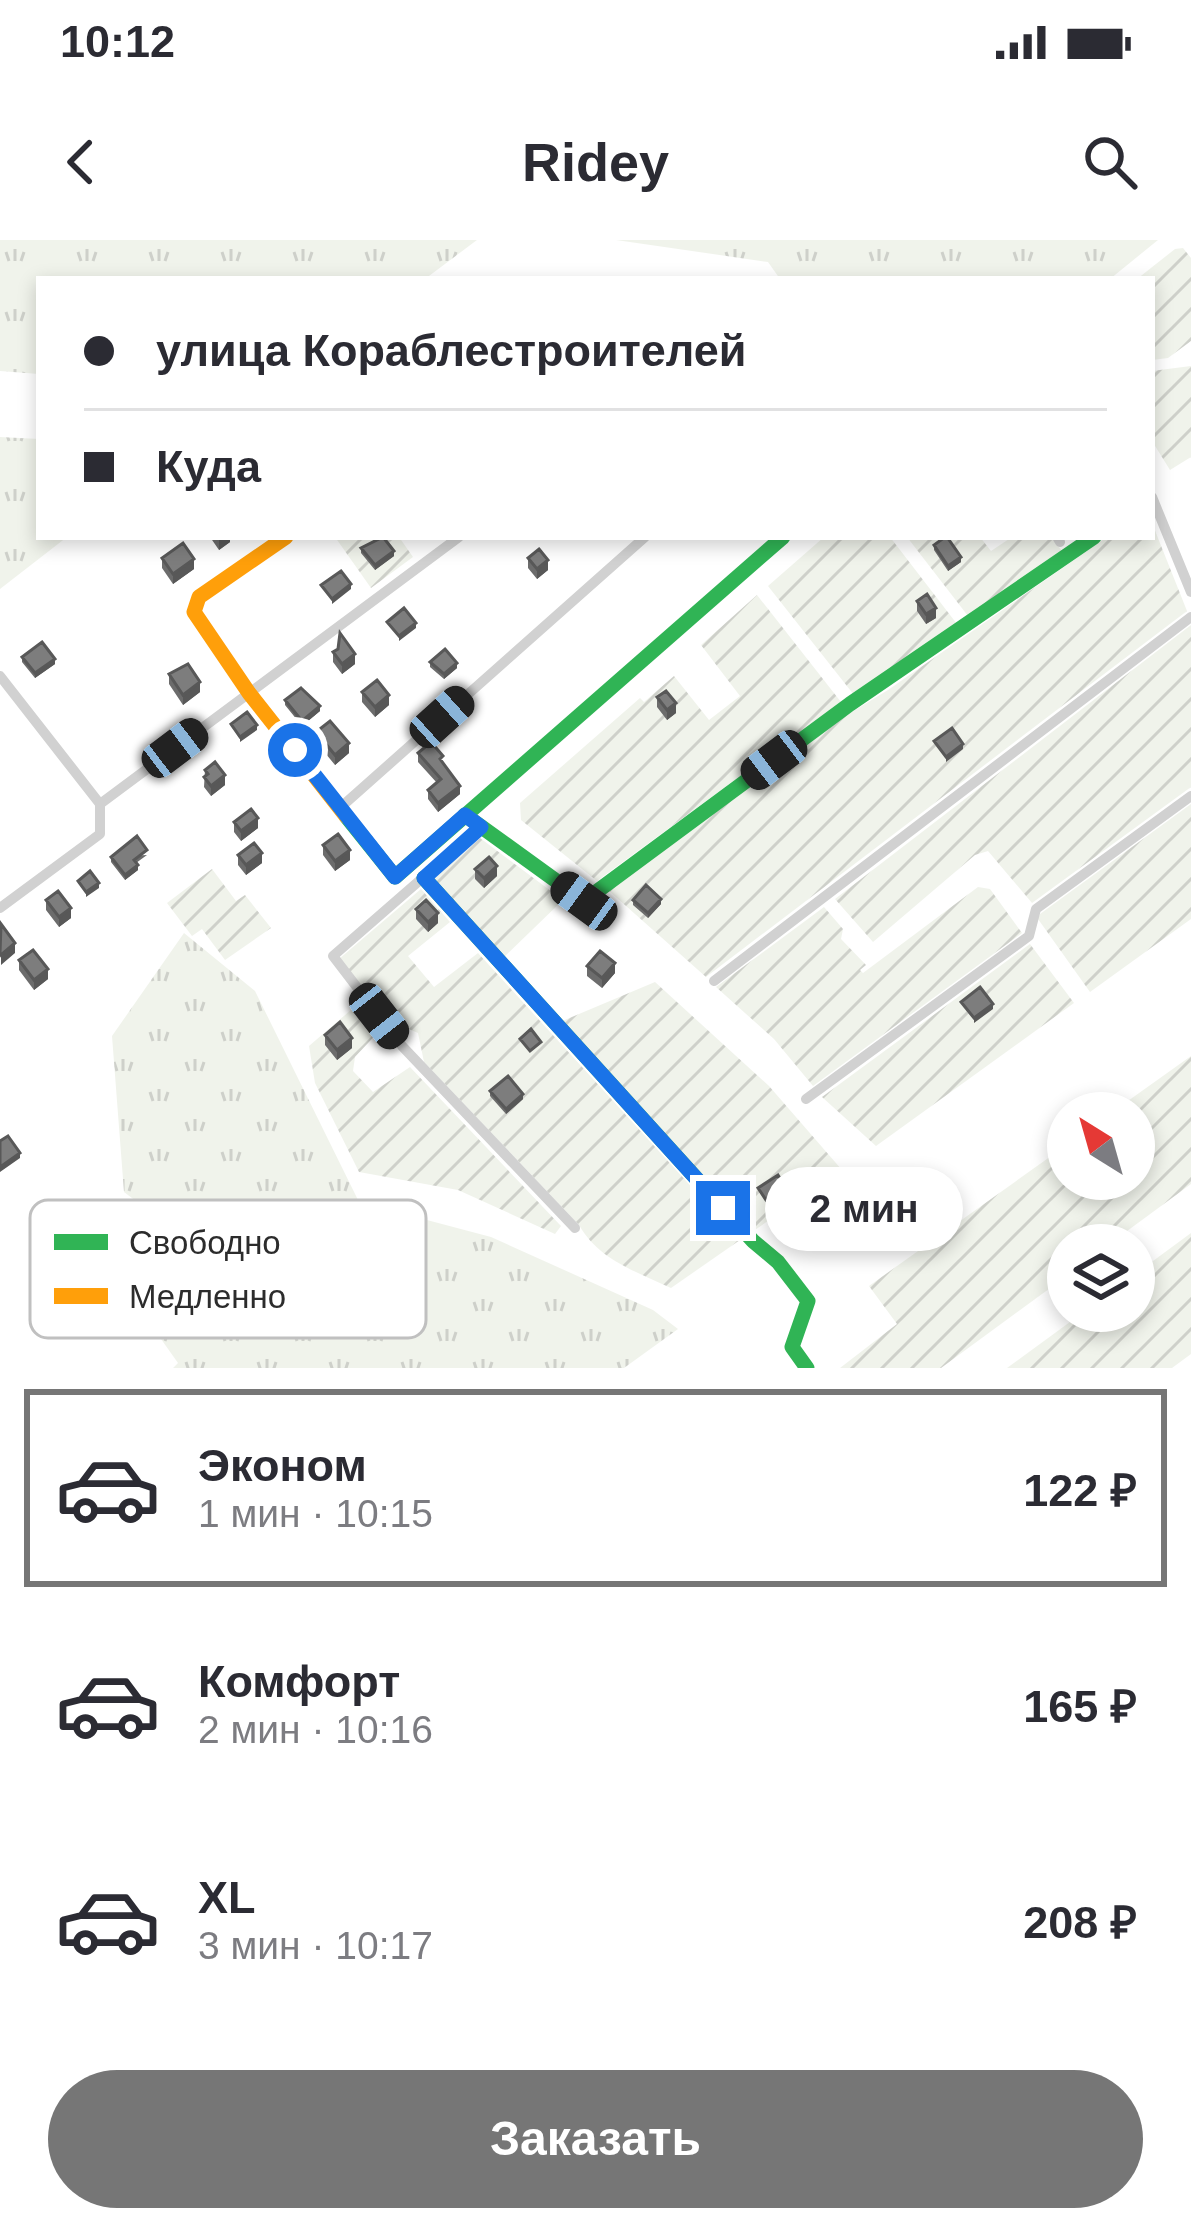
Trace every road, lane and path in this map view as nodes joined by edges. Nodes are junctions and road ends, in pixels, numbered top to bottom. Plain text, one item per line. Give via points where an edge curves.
1 (1155, 504) edge
2 (282, 540) edge
3 (455, 540) edge
4 (642, 540) edge
5 (780, 540) edge
6 (1090, 540) edge
7 (1191, 592) edge
8 (1191, 617) edge
9 (0, 676) edge
10 (249, 693) junction
11 (1191, 796) edge
12 (100, 804) junction
13 (341, 807) junction
14 (465, 815) junction
15 (481, 827) junction
16 (424, 878) junction
17 (0, 908) edge
18 (714, 981) dead end
19 (806, 1099) dead end
20 (574, 1228) dead end
21 (807, 1368) edge

1 - 7 street
2 - 10 street via 199,597 194,612
3 - 10 street
4 - 13 street
5 - 14 street
6 - 15 street via 584,901
8 - 18 street
9 - 12 street
10 - 12 street
10 - 13 street
11 - 19 street via 1036,909 1029,936
12 - 17 street via 100,834
13 - 14 street via 395,877
14 - 15 street
15 - 16 street
16 - 20 street via 333,956 402,1046
16 - 21 street via 778,1262 808,1301 791,1347

